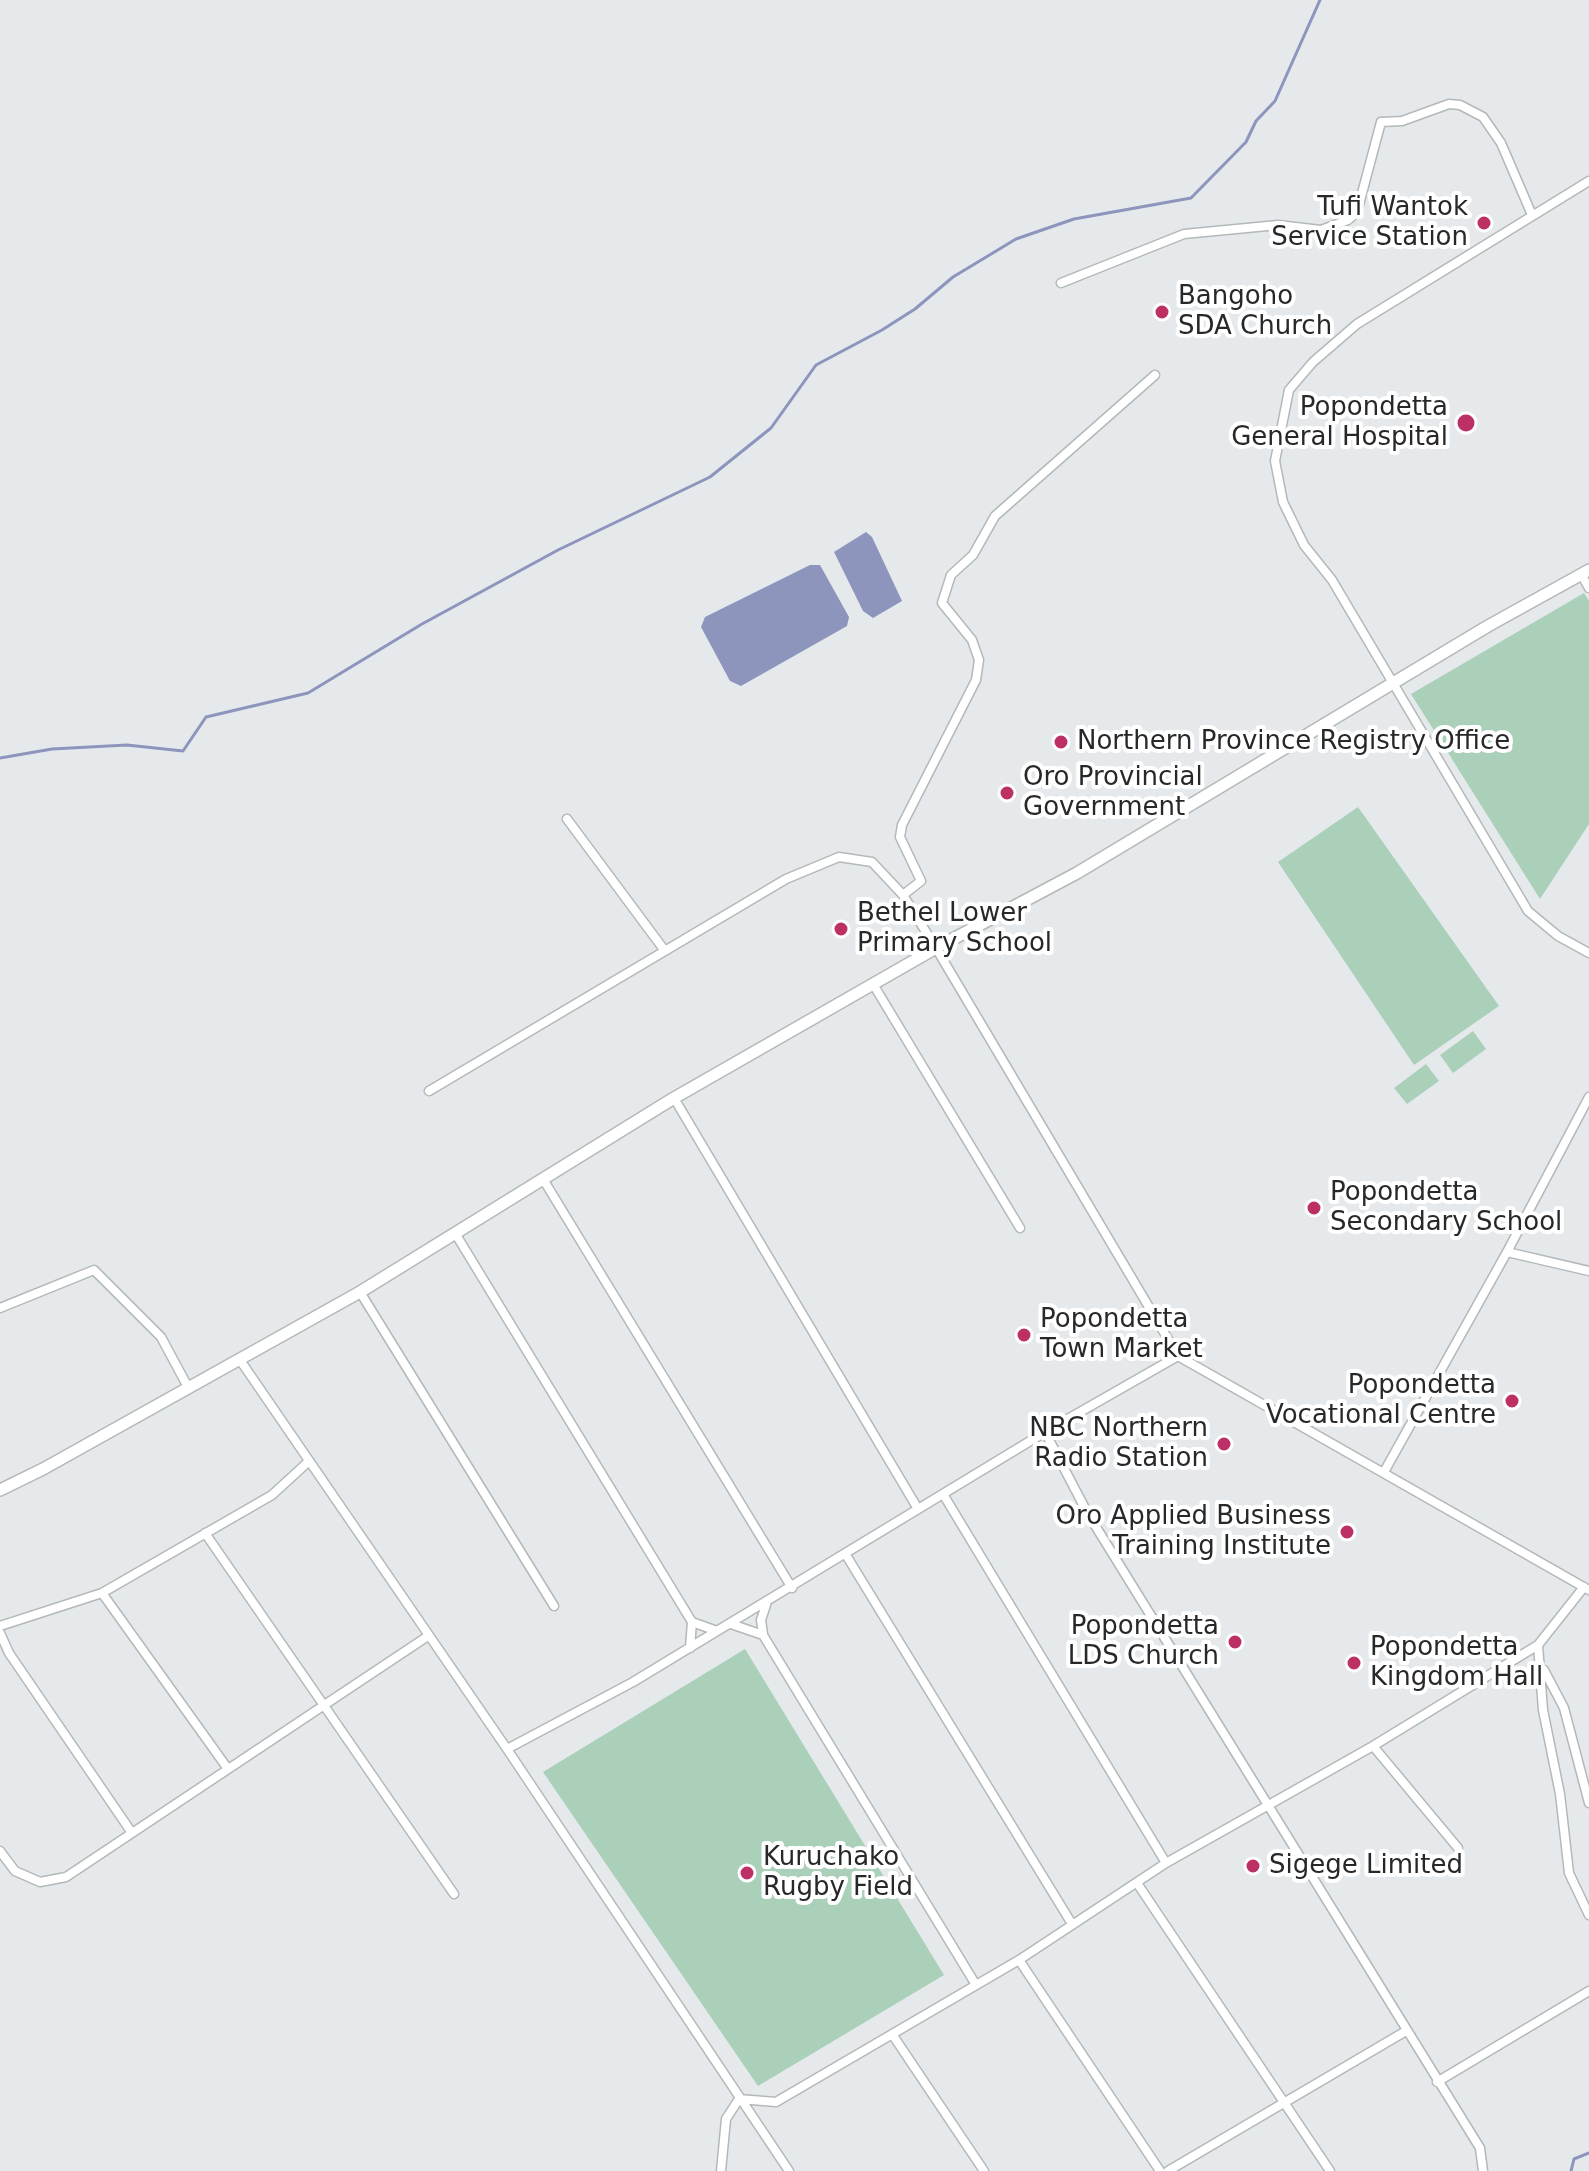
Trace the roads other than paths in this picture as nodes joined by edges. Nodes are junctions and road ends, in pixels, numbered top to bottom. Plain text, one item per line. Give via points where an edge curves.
1 (1589, 181) edge
2 (1532, 215) junction
3 (1061, 283) dead end
4 (1155, 375) dead end
5 (1585, 572) edge
6 (1589, 588) edge
7 (1394, 683) junction
8 (567, 819) dead end
9 (903, 895) junction
10 (936, 948) junction
11 (665, 951) junction
12 (1589, 953) edge
13 (873, 984) junction
14 (429, 1091) dead end
15 (1589, 1097) edge
16 (674, 1098) junction
17 (543, 1179) junction
18 (1020, 1228) dead end
19 (455, 1233) junction
20 (1507, 1252) junction
21 (1589, 1271) edge
22 (360, 1292) junction
23 (0, 1308) edge
24 (1178, 1356) junction
25 (240, 1360) junction
26 (189, 1389) junction
27 (1045, 1432) junction
28 (308, 1462) junction
29 (1384, 1472) junction
30 (0, 1490) edge
31 (943, 1494) junction
32 (918, 1509) junction
33 (205, 1533) junction
34 (846, 1555) junction
35 (792, 1588) junction
36 (1587, 1589) edge
37 (102, 1593) junction
38 (768, 1602) junction
39 (554, 1606) dead end
40 (692, 1622) junction
41 (730, 1624) junction
42 (0, 1626) edge
43 (719, 1631) junction
44 (0, 1633) edge
45 (763, 1635) junction
46 (428, 1636) junction
47 (1538, 1645) junction
48 (690, 1648) junction
49 (1542, 1666) junction
50 (323, 1706) junction
51 (1373, 1746) junction
52 (507, 1749) junction
53 (228, 1769) junction
54 (1589, 1803) edge
55 (1267, 1804) junction
56 (132, 1833) junction
57 (1458, 1848) dead end
58 (0, 1851) edge
59 (1166, 1863) junction
60 (1137, 1883) junction
61 (454, 1894) dead end
62 (1589, 1915) edge
63 (1072, 1924) junction
64 (1019, 1960) junction
65 (976, 1985) junction
66 (1589, 1991) edge
67 (1406, 2031) junction
68 (892, 2034) junction
69 (1437, 2082) junction
70 (739, 2099) junction
71 (1283, 2103) junction
72 (721, 2171) edge
73 (789, 2171) edge
74 (984, 2171) edge
75 (1160, 2171) edge
76 (1168, 2171) edge
77 (1330, 2171) edge
78 (1483, 2171) edge

1 - 2 street
2 - 3 street via 1501,143 1483,117 1449,104 1402,121 1381,122 1357,212 1348,220 1321,230 1278,225 1184,234
2 - 7 street via 1357,324 1289,390 1275,461 1283,502 1304,545 1332,580
4 - 9 street via 995,516 973,555 951,575 942,603 972,640 979,660 976,680 902,825 900,837 921,881
5 - 6 street
5 - 7 main road
7 - 10 main road via 1077,873
7 - 12 street via 1528,911
8 - 11 street
9 - 10 street
9 - 11 street via 872,862 839,857 786,879
10 - 13 main road
10 - 24 street
11 - 14 street
13 - 16 main road
13 - 18 street
15 - 20 street
16 - 17 main road
16 - 32 street
17 - 19 main road
17 - 35 street
19 - 22 main road
19 - 40 street
20 - 21 street
20 - 29 street
22 - 25 main road
22 - 39 street
23 - 26 street via 94,1270 161,1337
24 - 27 street
24 - 29 street
25 - 26 main road
25 - 28 street
26 - 30 main road
27 - 31 street
27 - 55 street via 1088,1514
28 - 33 street via 272,1495
28 - 46 street
29 - 36 street
31 - 32 street
31 - 59 street
32 - 34 street
33 - 37 street
33 - 50 street
34 - 35 street
34 - 63 street
35 - 38 street
36 - 47 street
37 - 42 street
37 - 53 street
38 - 41 street
38 - 45 street via 761,1620
40 - 43 street
40 - 48 street
41 - 43 street
41 - 45 street
43 - 48 street
44 - 56 street
45 - 65 street
46 - 50 street
46 - 52 street
47 - 49 street
47 - 51 street
48 - 52 street
49 - 54 street via 1564,1708
49 - 62 street via 1543,1710 1569,1873
50 - 53 street
50 - 61 street
51 - 55 street
51 - 57 street
52 - 70 street
53 - 56 street
55 - 59 street
55 - 67 street
56 - 58 street via 66,1877 40,1882 15,1871
59 - 60 street
60 - 63 street
60 - 71 street
63 - 64 street
64 - 65 street
64 - 75 street
65 - 68 street
66 - 69 street
67 - 69 street
67 - 71 street
68 - 70 street via 776,2102
68 - 74 street
69 - 78 street via 1480,2148
70 - 72 street via 726,2119
70 - 73 street
71 - 76 street
71 - 77 street

